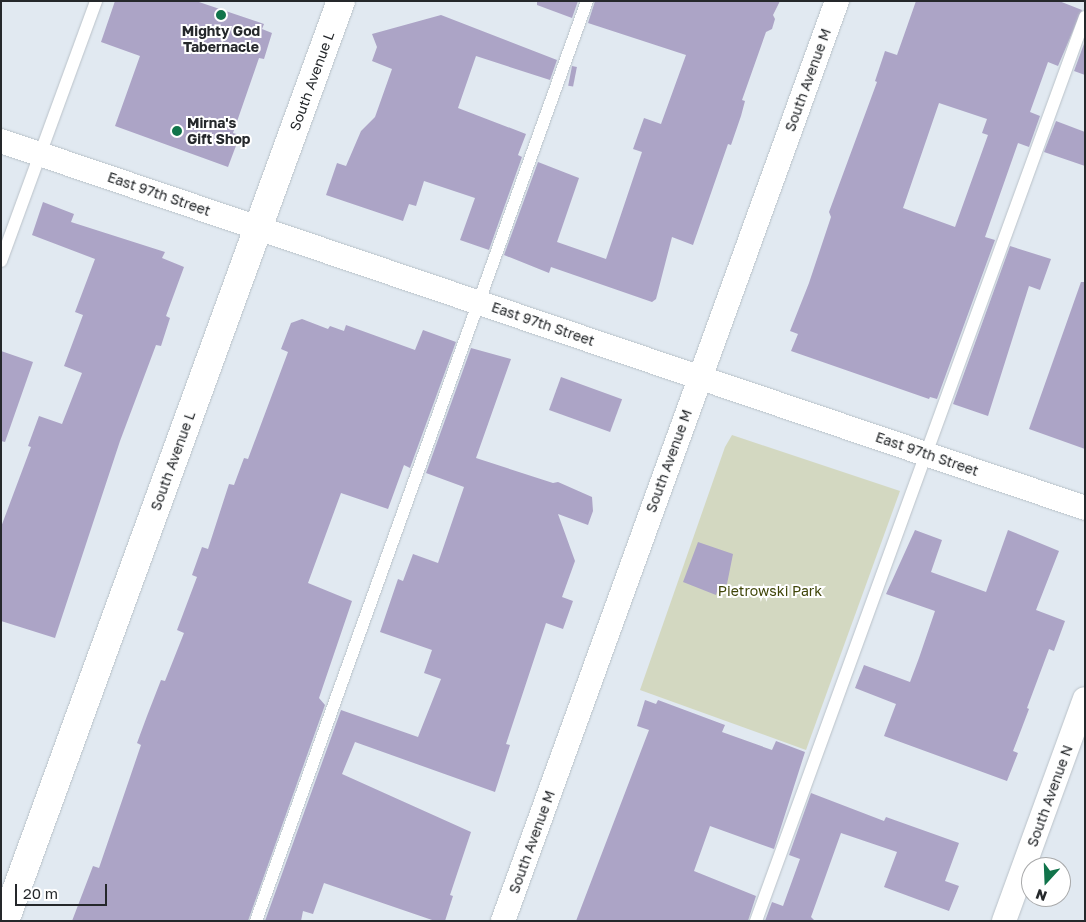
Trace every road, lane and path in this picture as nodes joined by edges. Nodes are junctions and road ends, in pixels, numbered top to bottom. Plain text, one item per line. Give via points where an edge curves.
1 (96, 1) edge
2 (341, 1) edge
3 (587, 1) edge
4 (837, 1) edge
5 (1085, 17) edge
6 (1, 141) edge
7 (40, 154) junction
8 (258, 228) junction
9 (1, 261) edge
10 (479, 303) junction
11 (699, 377) junction
12 (928, 454) junction
13 (1085, 508) edge
14 (1085, 699) edge
15 (5, 921) edge
16 (256, 921) edge
17 (503, 921) edge
18 (756, 921) edge
19 (1004, 921) edge

1 - 7 lane
2 - 8 street, South Avenue L
3 - 10 lane
4 - 11 street, South Avenue M
5 - 12 lane
6 - 7 street, East 97th Street
7 - 8 street, East 97th Street
7 - 9 lane
8 - 10 street, East 97th Street
8 - 15 street, South Avenue L
10 - 11 street, East 97th Street
10 - 16 lane
11 - 12 street, East 97th Street
11 - 17 street, South Avenue M
12 - 13 street, East 97th Street
12 - 18 lane
14 - 19 street, South Avenue N

